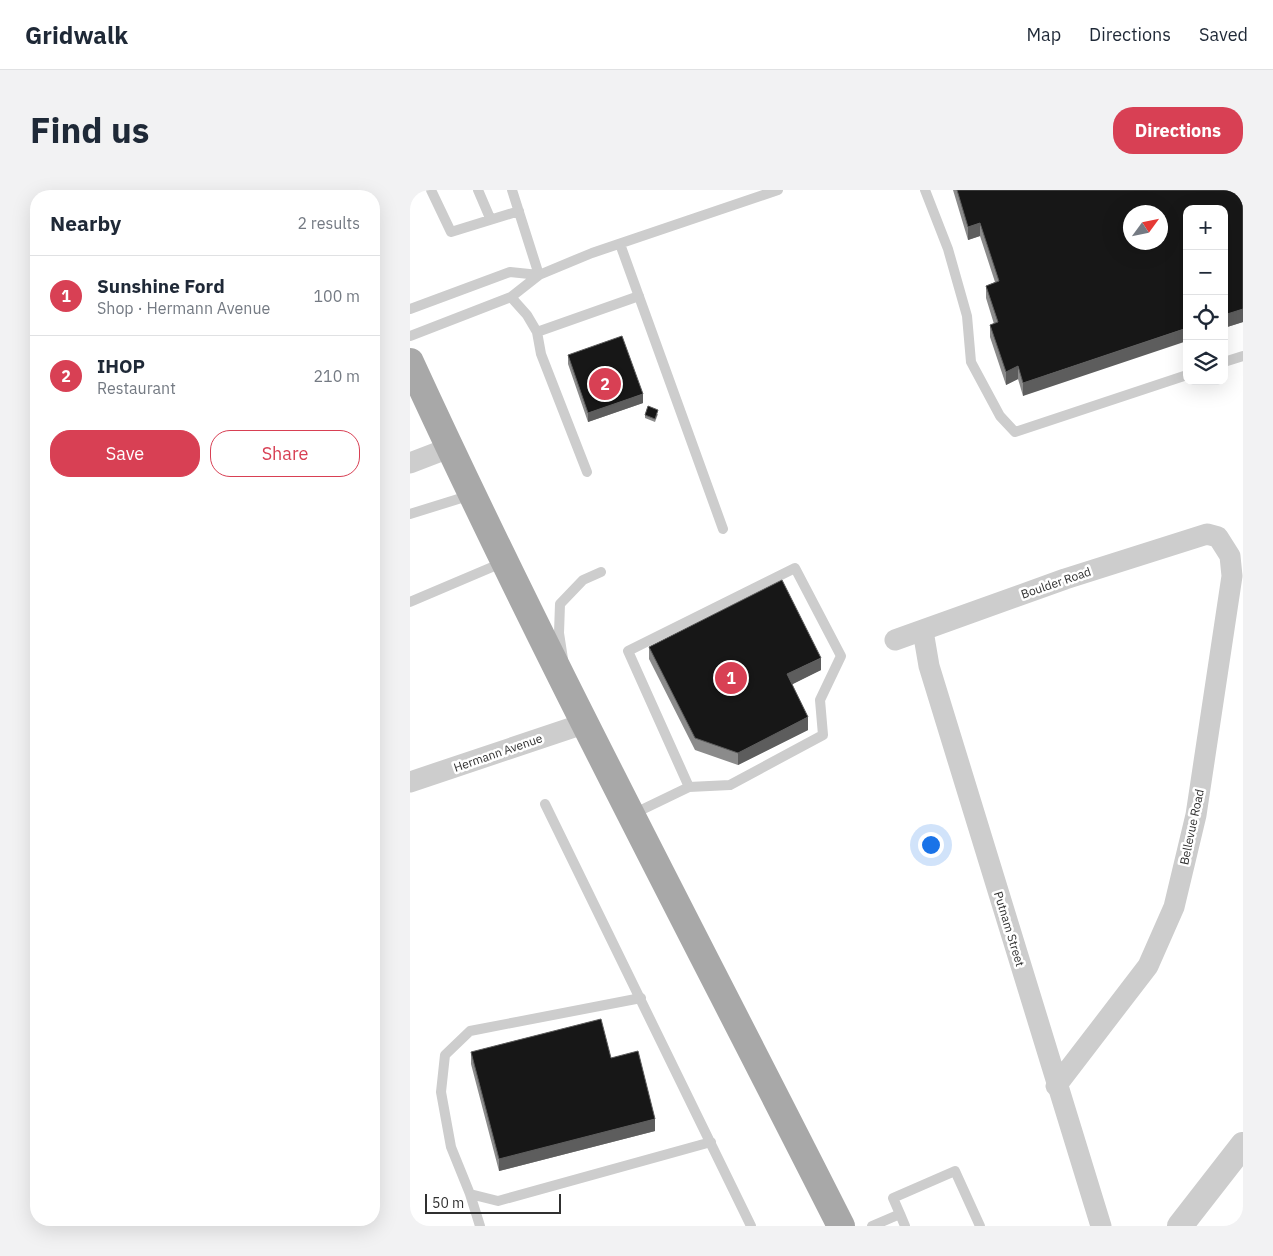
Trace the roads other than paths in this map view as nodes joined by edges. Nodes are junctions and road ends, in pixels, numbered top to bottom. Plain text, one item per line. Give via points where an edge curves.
1 (431, 190) edge
2 (478, 190) edge
3 (512, 190) edge
4 (778, 190) edge
5 (924, 190) edge
6 (518, 210) junction
7 (490, 218) junction
8 (620, 244) junction
9 (539, 275) junction
10 (638, 296) junction
11 (511, 298) junction
12 (410, 309) edge
13 (537, 332) junction
14 (410, 336) edge
15 (1243, 356) edge
16 (1228, 361) edge
17 (410, 362) edge
18 (1183, 376) edge
19 (449, 448) junction
20 (410, 463) edge
21 (587, 472) dead end
22 (472, 494) junction
23 (410, 514) edge
24 (722, 529) dead end
25 (1218, 537) joint
26 (505, 561) junction
27 (602, 572) dead end
28 (410, 602) edge
29 (923, 631) junction
30 (895, 640) dead end
31 (568, 687) junction
32 (586, 723) junction
33 (410, 782) edge
34 (689, 787) junction
35 (545, 804) dead end
36 (632, 814) junction
37 (641, 998) junction
38 (1056, 1086) junction
39 (710, 1142) junction
40 (1243, 1146) edge
41 (470, 1194) junction
42 (900, 1214) junction
43 (480, 1226) edge
44 (751, 1226) edge
45 (841, 1226) edge
46 (872, 1226) edge
47 (905, 1226) edge
48 (980, 1226) edge
49 (1101, 1226) edge
50 (1180, 1226) edge

1 - 7 lane via 451,232
2 - 7 lane
3 - 6 lane
4 - 8 lane
5 - 18 lane via 948,249 967,316 971,362 1000,416 1015,432
6 - 7 lane
6 - 9 lane
8 - 9 lane
8 - 10 lane
9 - 11 lane
9 - 12 lane via 510,272
10 - 13 lane
10 - 24 lane
11 - 13 lane
11 - 14 lane
13 - 21 lane via 541,354
15 - 16 lane
17 - 19 main road
19 - 20 street
19 - 22 main road
22 - 23 lane
22 - 26 main road
25 - 29 street, Boulder Road via 1207,534 1074,576
25 - 38 street, Bellevue Road via 1230,556 1232,576 1196,815 1174,908 1148,966
26 - 28 lane
26 - 31 main road
27 - 31 lane via 583,580 560,604 559,633
29 - 30 street, Boulder Road
29 - 38 street, Putnam Street via 929,666
31 - 32 main road
32 - 33 street, Hermann Avenue
32 - 36 main road
34 - 34 lane via 730,785 823,735 820,700 841,656 795,568 628,650
34 - 36 lane
35 - 37 lane
36 - 45 main road
37 - 39 lane
37 - 41 lane via 470,1031 445,1055 441,1092 451,1147
38 - 49 street, Putnam Street
39 - 41 lane via 498,1201
39 - 44 lane
40 - 50 street
41 - 43 lane
42 - 46 lane
42 - 47 lane
42 - 48 lane via 893,1198 955,1171

